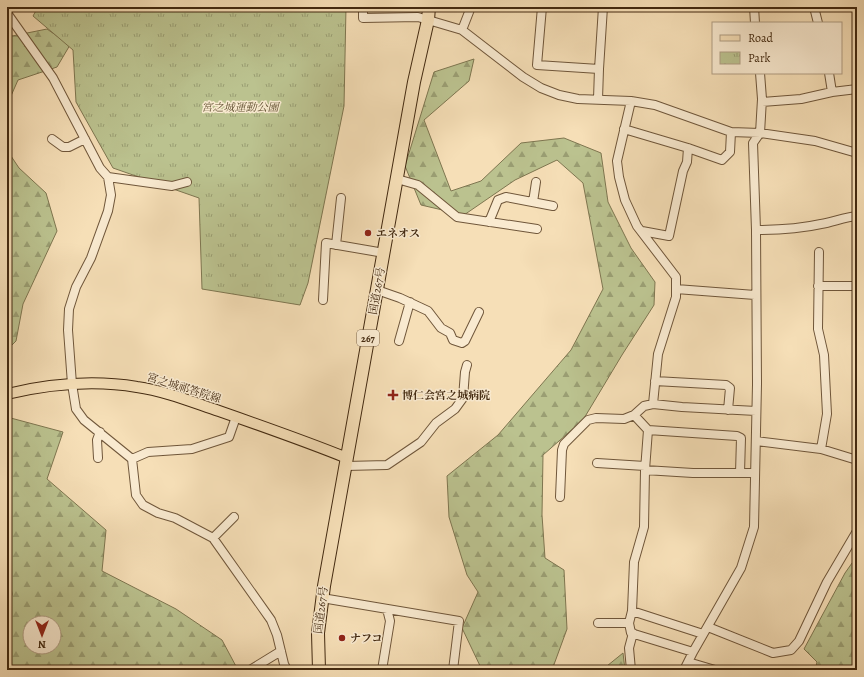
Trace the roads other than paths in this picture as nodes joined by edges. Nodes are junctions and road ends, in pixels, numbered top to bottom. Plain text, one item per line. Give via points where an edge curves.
1 (12, 7) edge
2 (363, 7) edge
3 (429, 7) edge
4 (471, 7) edge
5 (542, 7) edge
6 (603, 7) edge
7 (754, 7) edge
8 (814, 7) edge
9 (7, 13) edge
10 (428, 20) junction
11 (755, 22) edge
12 (818, 22) edge
13 (462, 30) junction
14 (599, 69) junction
15 (760, 74) edge
16 (829, 74) edge
17 (857, 89) edge
18 (832, 92) junction
19 (598, 99) junction
20 (631, 100) junction
21 (762, 102) junction
22 (624, 129) junction
23 (731, 132) junction
24 (760, 133) junction
25 (52, 139) dead end
26 (85, 139) junction
27 (688, 148) junction
28 (857, 153) edge
29 (108, 177) junction
30 (397, 179) junction
31 (187, 182) dead end
32 (536, 182) dead end
33 (341, 198) dead end
34 (533, 202) junction
35 (553, 206) dead end
36 (857, 216) edge
37 (489, 222) junction
38 (537, 229) dead end
39 (756, 230) junction
40 (642, 231) junction
41 (336, 245) junction
42 (819, 252) dead end
43 (384, 253) junction
44 (818, 286) junction
45 (857, 286) edge
46 (676, 289) junction
47 (377, 290) junction
48 (756, 295) junction
49 (323, 300) dead end
50 (410, 302) junction
51 (479, 312) dead end
52 (453, 340) junction
53 (399, 341) dead end
54 (450, 349) dead end
55 (467, 365) dead end
56 (655, 381) junction
57 (72, 384) junction
58 (7, 394) edge
59 (653, 404) junction
60 (728, 410) junction
61 (756, 411) junction
62 (634, 415) junction
63 (236, 417) junction
64 (648, 430) junction
65 (100, 432) junction
66 (756, 441) junction
67 (821, 449) junction
68 (98, 458) dead end
69 (132, 459) junction
70 (857, 460) edge
71 (346, 462) junction
72 (597, 463) dead end
73 (645, 468) junction
74 (740, 472) junction
75 (755, 472) junction
76 (560, 497) dead end
77 (234, 518) dead end
78 (857, 531) edge
79 (213, 538) junction
80 (322, 598) junction
81 (387, 609) junction
82 (632, 611) junction
83 (598, 623) dead end
84 (629, 623) junction
85 (705, 630) junction
86 (633, 633) junction
87 (281, 651) junction
88 (693, 652) junction
89 (686, 666) edge
90 (250, 670) edge
91 (287, 670) edge
92 (319, 670) edge
93 (382, 670) edge
94 (453, 670) edge
95 (632, 670) edge
96 (715, 670) edge

1 - 9 street
2 - 10 street via 363,18 418,17
3 - 10 highway, 国道267号 / 267
4 - 13 street
5 - 14 street via 537,65
6 - 14 street
7 - 11 street
8 - 12 street
9 - 26 street via 54,78
10 - 13 street
10 - 30 highway, 国道267号 / 267
13 - 19 street via 541,88 578,99
14 - 19 street
15 - 21 street
16 - 18 street
17 - 18 street
18 - 21 street via 801,99
19 - 20 street
20 - 22 street
20 - 23 street via 656,105
21 - 24 street
22 - 27 street
22 - 40 street via 617,161 619,177 625,200
23 - 24 street
23 - 27 street via 730,152 722,160
24 - 28 street via 815,141
24 - 39 street via 753,143
25 - 26 street via 62,147 69,147
26 - 29 street via 100,168
27 - 40 street via 669,236
29 - 31 street via 172,186
29 - 57 street via 111,195 108,211 69,309
30 - 37 street via 418,185 457,217
30 - 43 highway, 国道267号 / 267
32 - 34 street
33 - 41 street
34 - 35 street
34 - 37 street via 506,197 498,200
36 - 39 street via 792,229
37 - 38 street
39 - 48 street
40 - 46 street via 676,277
41 - 43 street
41 - 49 street via 326,243
42 - 44 street
43 - 47 highway, 国道267号 / 267
44 - 45 street
44 - 67 street via 818,329 824,355 827,414
46 - 48 street
46 - 56 street via 676,297 658,354
47 - 50 street
47 - 71 highway, 国道267号 / 267
48 - 61 street
50 - 52 street via 428,311 441,328 450,333
50 - 53 street
51 - 52 street via 465,341
52 - 54 street
55 - 71 street via 463,398 455,409 436,423 421,442 387,465
56 - 59 street
56 - 60 street via 726,385 730,388
57 - 58 main road, 宮之城祁答院線
57 - 63 main road, 宮之城祁答院線 via 137,386
57 - 65 street via 76,409 84,420
59 - 60 street
59 - 62 street via 644,406
60 - 61 street
61 - 66 street
62 - 64 street
62 - 76 street via 624,419 588,420 564,444
63 - 69 street via 229,437 225,439 192,449 148,452
63 - 71 main road, 宮之城祁答院線 via 302,439
64 - 73 street
64 - 74 street via 737,436 741,438
65 - 68 street via 97,440
65 - 69 street
66 - 67 street
66 - 75 street
67 - 70 street
69 - 79 street via 136,495 143,505
71 - 80 highway, 国道267号 / 267
72 - 73 street
73 - 74 street via 694,473
73 - 82 street via 644,527 634,562
74 - 75 street
75 - 85 street via 754,527 741,568
77 - 79 street
78 - 85 street via 799,641 791,650 773,653
79 - 87 street via 272,620
80 - 81 street
80 - 92 highway, 国道267号 / 267 via 318,633
81 - 93 street via 390,621
81 - 94 street via 459,621
82 - 84 street
82 - 85 street
83 - 84 street
84 - 86 street
85 - 88 street
86 - 88 street
86 - 95 street via 629,648
87 - 90 street
87 - 91 street
88 - 89 street
89 - 96 street

